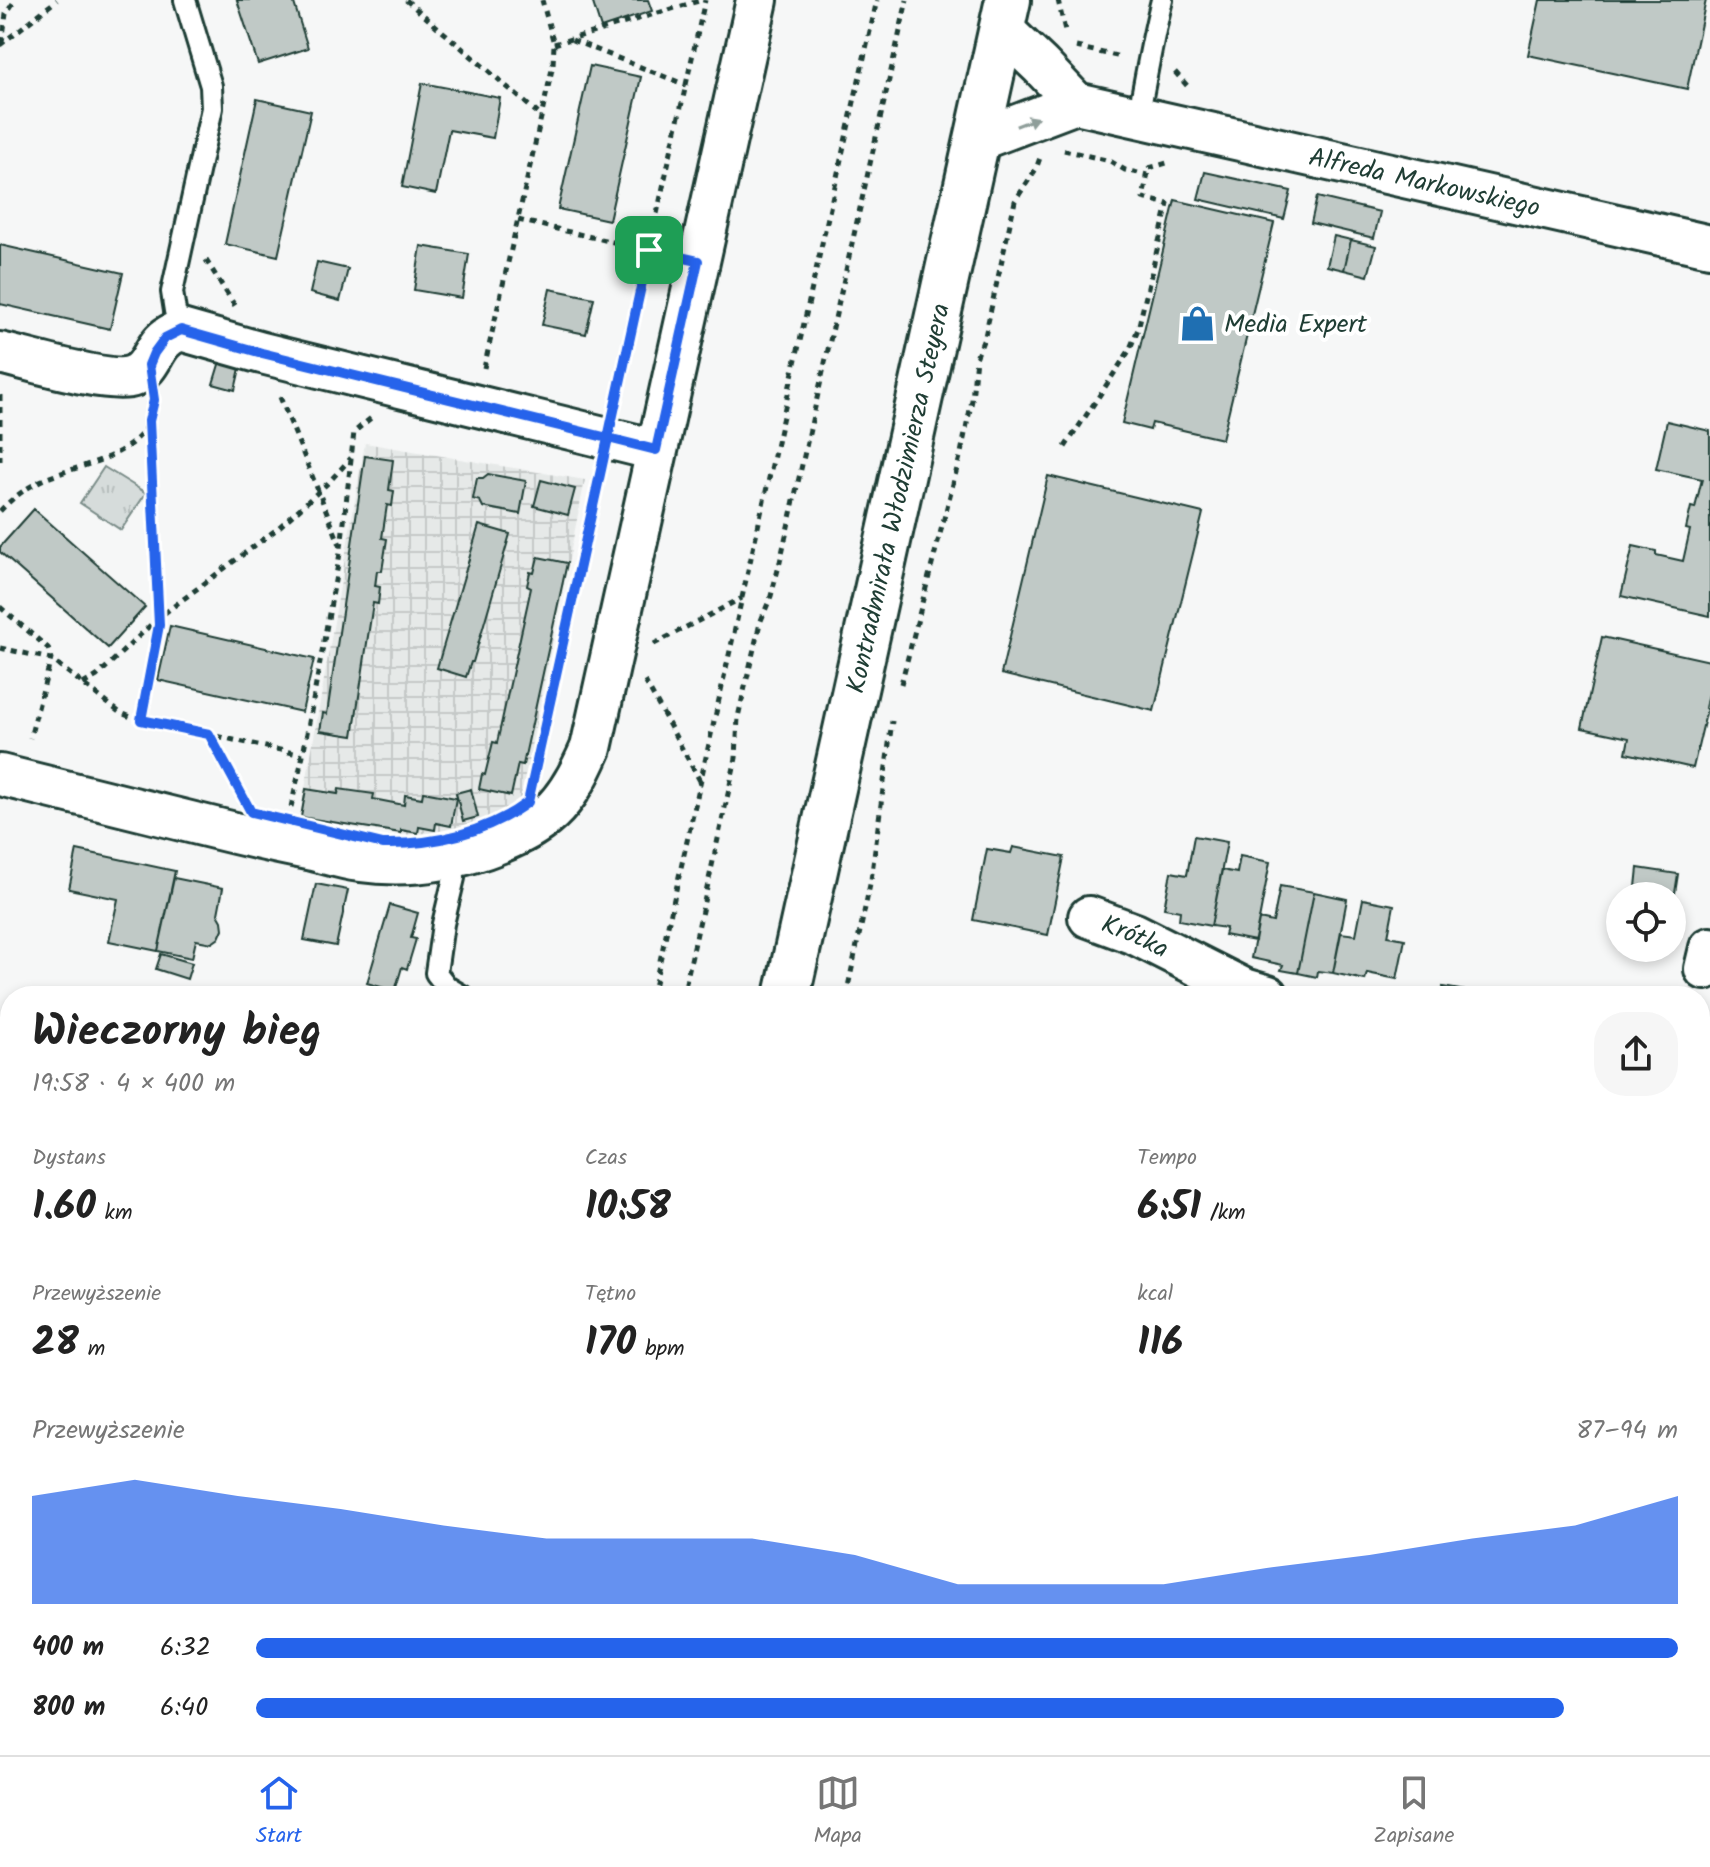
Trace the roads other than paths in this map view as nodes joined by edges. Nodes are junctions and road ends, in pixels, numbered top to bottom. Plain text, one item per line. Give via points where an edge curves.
1 (185, 0) edge
2 (757, 0) edge
3 (1162, 0) edge
4 (1005, 15) edge
5 (1076, 103) junction
6 (1138, 117) junction
7 (978, 140) junction
8 (1710, 246) edge
9 (181, 330) junction
10 (0, 353) edge
11 (656, 450) junction
12 (0, 775) edge
13 (438, 860) junction
14 (1089, 917) dead end
15 (446, 986) edge
16 (789, 986) edge
17 (1238, 986) edge

1 - 9 lane via 211,86 212,108 172,292
2 - 11 street
3 - 6 lane
4 - 5 street via 1041,66
4 - 7 street, Kontradmirała Włodzimierza Steyera
5 - 6 street, Alfreda Markowskiego
7 -> 5 street
6 - 8 street, Alfreda Markowskiego
7 - 16 street, Kontradmirała Włodzimierza Steyera
9 - 10 street via 165,338 149,365 133,376 112,379
9 - 11 street
11 - 13 street via 591,748 578,778 562,803 538,824 507,841
12 - 13 street via 356,861
13 - 15 lane via 454,878 436,973
14 - 17 street, Krótka

